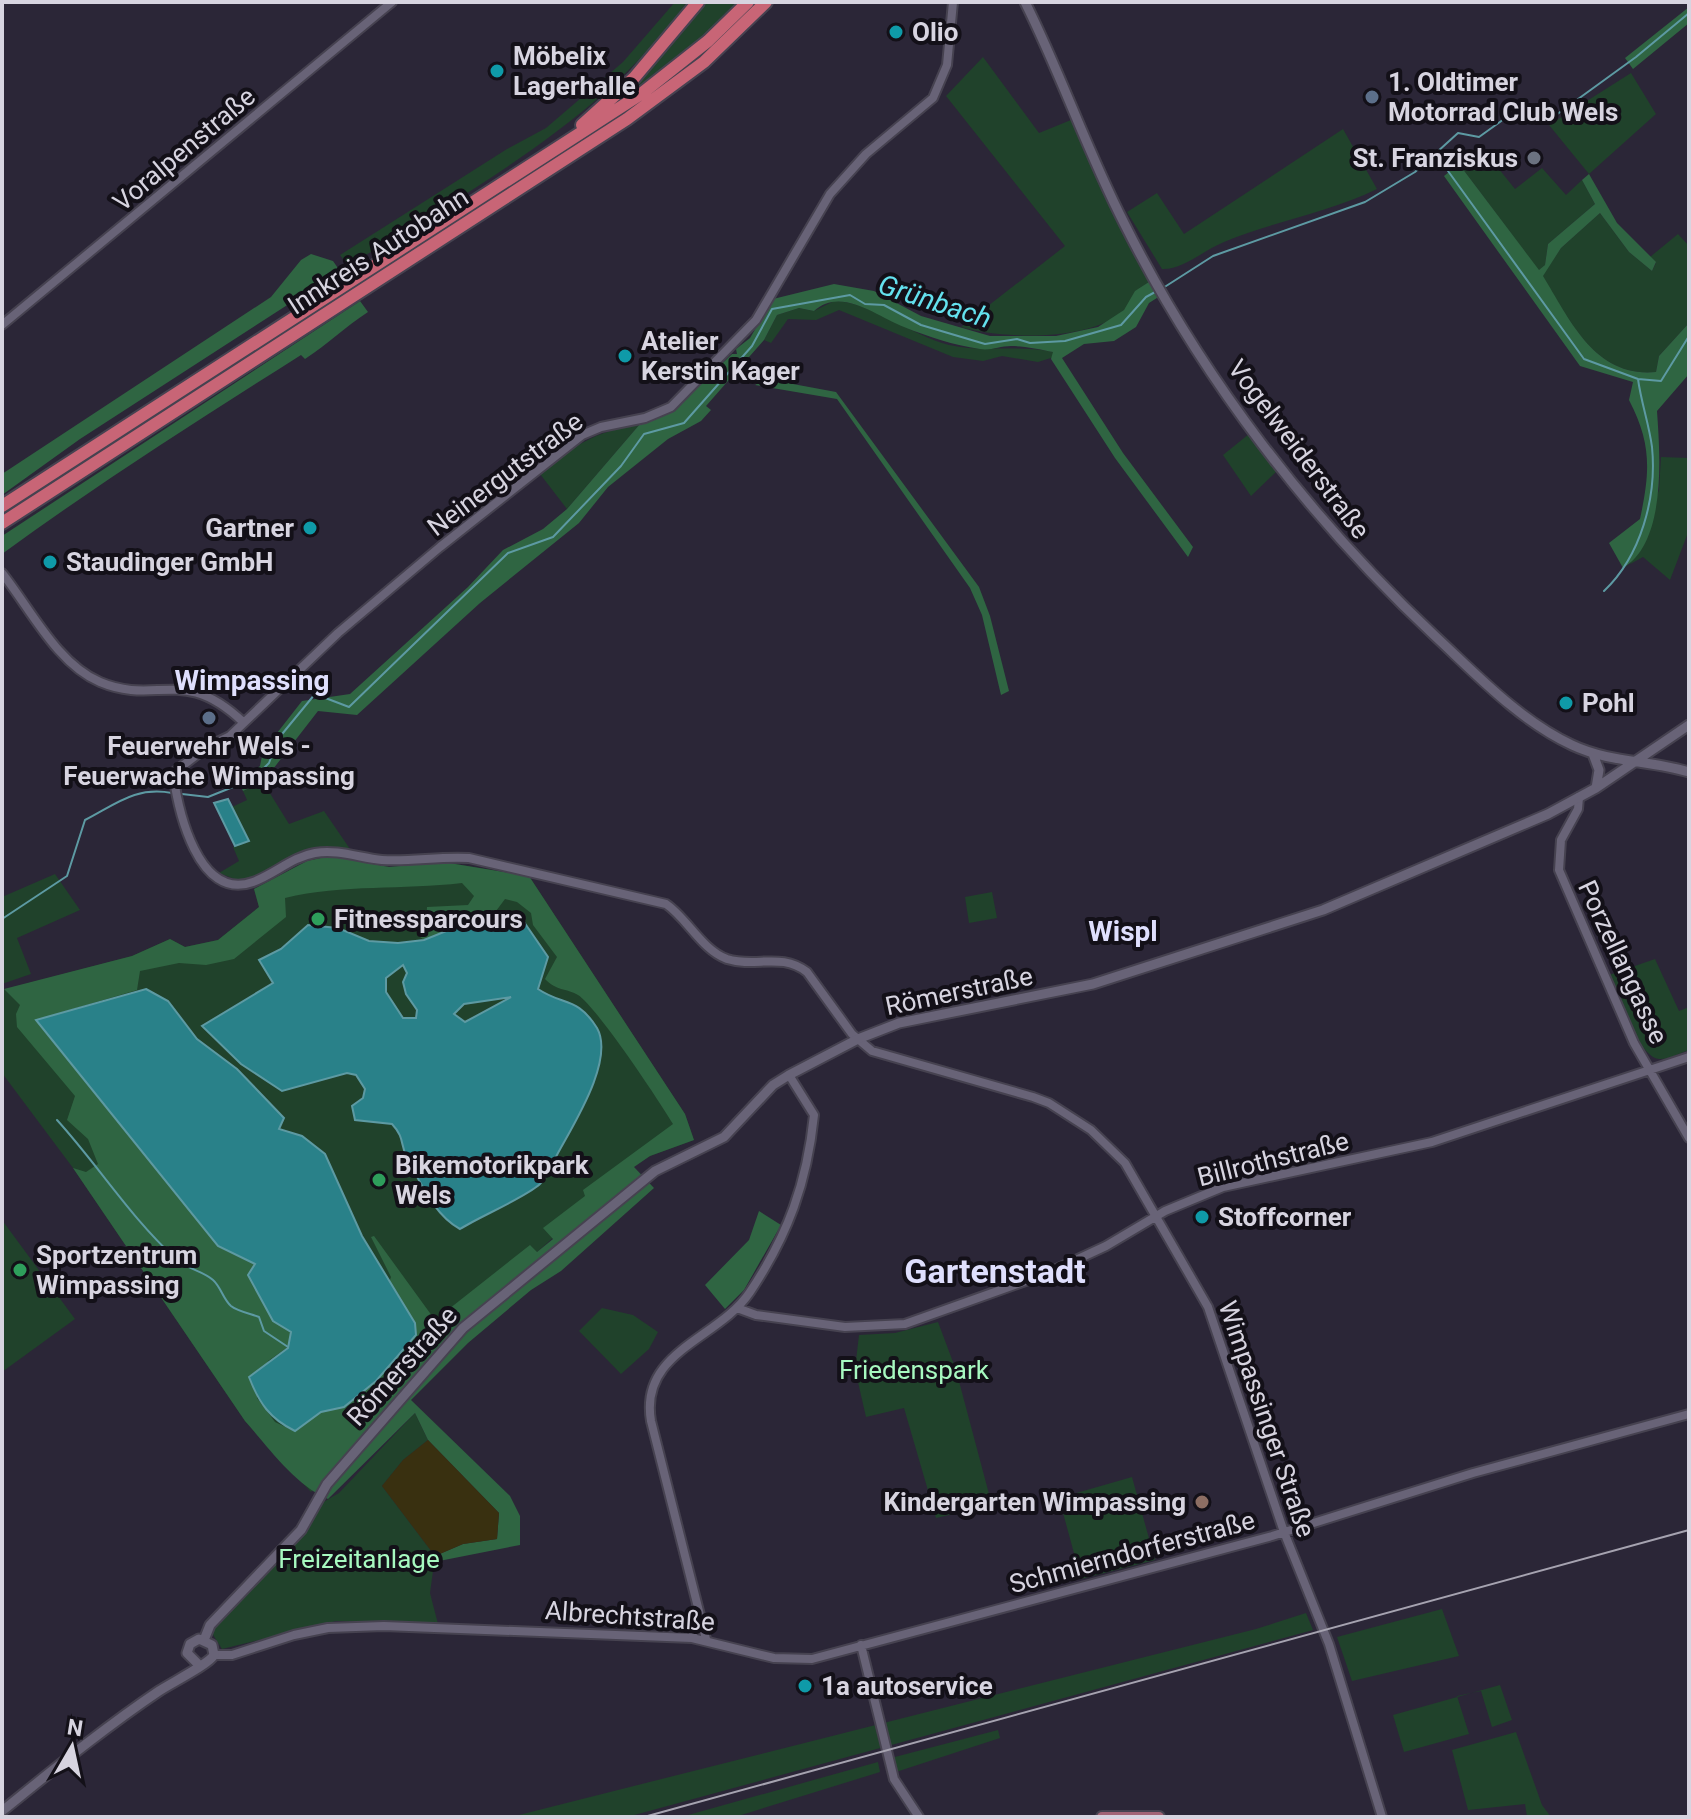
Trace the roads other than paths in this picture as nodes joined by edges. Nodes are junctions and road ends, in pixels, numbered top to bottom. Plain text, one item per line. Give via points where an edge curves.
1 (392, 2) edge
2 (698, 2) edge
3 (748, 2) edge
4 (766, 2) edge
5 (953, 2) edge
6 (1025, 2) edge
7 (560, 146) junction
8 (355, 285) junction
9 (2, 325) edge
10 (2, 506) edge
11 (2, 523) edge
12 (2, 573) edge
13 (243, 722) junction
14 (1689, 725) edge
15 (1593, 754) junction
16 (1631, 762) junction
17 (1689, 772) edge
18 (173, 773) joint
19 (1596, 788) junction
20 (1579, 797) junction
21 (858, 1039) junction
22 (1689, 1057) edge
23 (1652, 1071) junction
24 (789, 1075) junction
25 (1689, 1138) edge
26 (1155, 1218) junction
27 (737, 1308) junction
28 (1689, 1414) edge
29 (1284, 1532) junction
30 (698, 1607) junction
31 (692, 1638) junction
32 (706, 1639) junction
33 (204, 1640) junction
34 (861, 1645) junction
35 (214, 1655) junction
36 (189, 1658) junction
37 (199, 1665) junction
38 (185, 1673) junction
39 (2, 1811) edge
40 (919, 1817) edge
41 (1102, 1817) edge
42 (1159, 1817) edge
43 (1382, 1817) edge

1 - 9 street, Voralpenstraße
2 - 7 highway via 634,78
3 - 7 highway, Innkreis Autobahn via 675,69
4 - 8 highway, Innkreis Autobahn via 668,91
5 - 13 street, Neinergutstraße via 947,65 933,98 866,154 830,194 756,320 682,398 645,418 601,427 575,440 406,575
6 - 15 main road, Vogelweiderstraße via 1098,168 1160,288 1222,387 1318,515 1370,576 1522,714
7 - 8 highway, Innkreis Autobahn
8 - 10 highway, Innkreis Autobahn
8 - 11 highway, Innkreis Autobahn
12 - 13 street via 47,635 98,682 126,689 192,690 227,707
13 - 18 street, Neinergutstraße
14 - 16 main road, Römerstraße
15 - 16 main road, Vogelweiderstraße
15 - 19 main road via 1599,770
16 - 17 main road, Vogelweiderstraße
16 - 19 main road, Römerstraße
18 - 21 street, Wimpassinger Straße via 192,843 214,876 231,884 250,883 314,853 394,860 446,856 604,887 666,904 727,959 798,965
19 - 20 main road, Römerstraße
20 - 21 main road, Römerstraße via 1530,823 1281,925 1093,984 909,1020
20 - 23 street, Porzellangasse via 1561,840 1559,870 1634,1043
21 - 24 main road, Römerstraße
21 - 26 street, Wimpassinger Straße via 891,1059 1054,1106 1091,1130 1125,1163
22 - 23 street, Billrothstraße
23 - 25 street, Porzellangasse
23 - 26 street, Billrothstraße via 1432,1142 1231,1185
24 - 27 street via 814,1115 801,1191 778,1244
24 - 33 main road, Römerstraße via 724,1137 655,1171 463,1328 336,1473 301,1530 210,1625
26 - 27 street, Billrothstraße via 1048,1273 905,1324 845,1327
26 - 29 street, Wimpassinger Straße via 1214,1319
27 - 30 street via 671,1357 650,1397 656,1444
28 - 29 street, Schmierndorferstraße
29 - 34 street, Schmierndorferstraße
29 - 43 street, Wimpassinger Straße via 1329,1644
30 - 31 street
30 - 32 street
31 - 32 street, Albrechtstraße
31 - 35 street, Albrechtstraße via 358,1626
32 - 34 street, Albrechtstraße via 794,1660
33 - 35 main road
33 - 36 main road via 190,1644
34 - 40 street via 894,1779
35 - 37 main road, Albrechtstraße
36 - 37 main road
36 - 38 main road
37 - 38 main road, Albrechtstraße
38 - 39 main road, Albrechtstraße
41 - 42 main road

